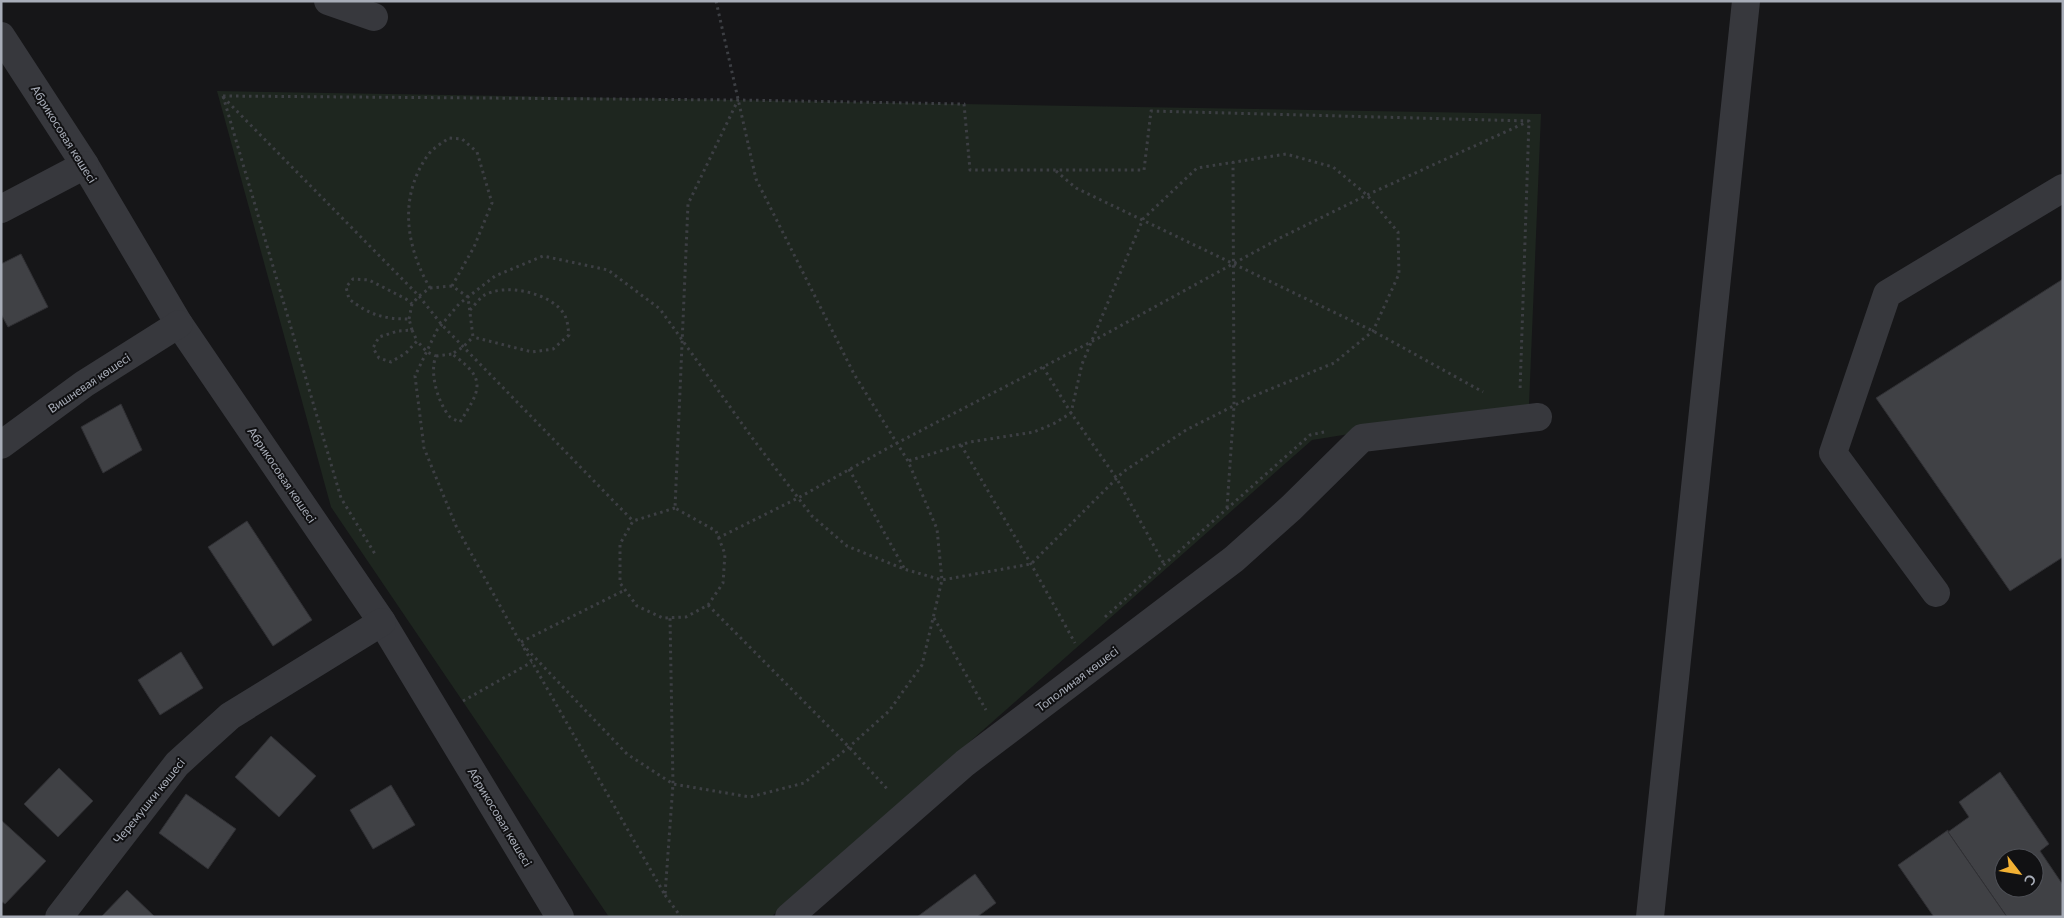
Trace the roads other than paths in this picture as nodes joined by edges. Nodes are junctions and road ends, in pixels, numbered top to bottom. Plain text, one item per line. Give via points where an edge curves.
1 (328, 1) edge
2 (1746, 1) edge
3 (374, 17) dead end
4 (1, 36) edge
5 (85, 165) junction
6 (2063, 188) edge
7 (1, 209) edge
8 (180, 324) junction
9 (1529, 408) road end
10 (1, 445) edge
11 (1936, 593) dead end
12 (382, 622) junction
13 (59, 917) edge
14 (560, 917) edge
15 (789, 917) edge
16 (1650, 917) edge

1 - 3 street
2 - 16 street
4 - 5 street, Абрикосовая көшесі
5 - 7 street
5 - 8 street, Абрикосовая көшесі
6 - 11 street via 1887,294 1833,453
8 - 10 street, Вишневая көшесі via 84,384
8 - 12 street, Абрикосовая көшесі
9 - 15 street, Тополиная көшесі via 1362,438 1234,559 965,763
12 - 13 street, Черемушки көшесі via 230,716 183,758
12 - 14 street, Абрикосовая көшесі

